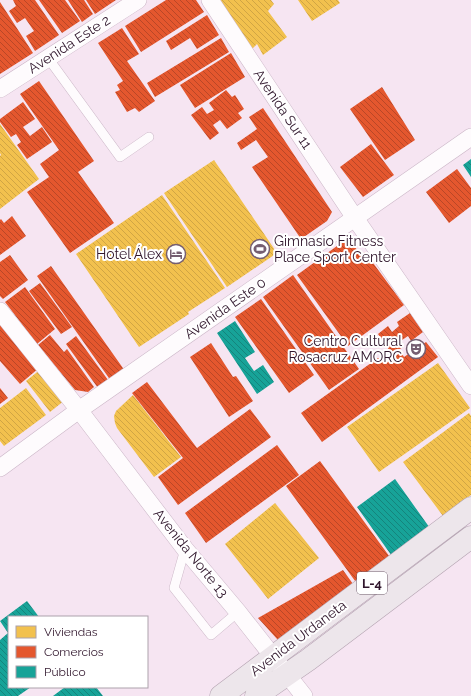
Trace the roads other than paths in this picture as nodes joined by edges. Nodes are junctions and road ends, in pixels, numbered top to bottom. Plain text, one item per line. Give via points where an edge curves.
1 (138, 0) edge
2 (210, 0) edge
3 (48, 58) junction
4 (0, 89) edge
5 (471, 137) edge
6 (149, 138) dead end
7 (355, 218) junction
8 (0, 311) edge
9 (471, 386) edge
10 (80, 410) junction
11 (0, 468) edge
12 (471, 508) edge
13 (471, 537) edge
14 (185, 549) junction
15 (238, 612) junction
16 (273, 657) junction
17 (287, 675) junction
18 (221, 696) edge
19 (256, 696) edge
20 (304, 696) edge

1 - 3 street, Avenida Este 2
2 - 7 street, Avenida Sur 11
3 - 4 street, Avenida Este 2
3 - 6 lane via 120,157
5 - 7 street, Avenida Este 0
7 - 9 street, Avenida Sur 11
7 - 10 street, Avenida Este 0
8 - 10 street, Avenida Norte 13
10 - 11 street, Avenida Este 0
10 - 14 street, Avenida Norte 13
12 - 16 main road, Avenida Urdaneta / L-4
13 - 17 main road, Avenida Urdaneta / L-4
14 - 15 street, Avenida Norte 13
14 - 15 lane via 174,588 211,634
15 - 16 street, Avenida Norte 13
16 - 17 street, Avenida Norte 13
16 - 18 main road, Avenida Urdaneta / L-4
17 - 19 main road, Avenida Urdaneta / L-4
17 - 20 street, Avenida Norte 13

